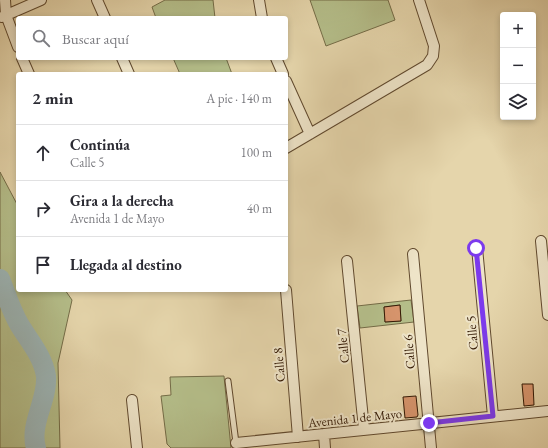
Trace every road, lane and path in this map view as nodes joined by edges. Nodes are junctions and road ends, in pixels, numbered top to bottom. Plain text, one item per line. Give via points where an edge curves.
1 (5, 0) edge
2 (41, 0) edge
3 (97, 0) edge
4 (259, 0) edge
5 (419, 0) edge
6 (104, 16) edge
7 (262, 16) edge
8 (3, 17) edge
9 (16, 43) edge
10 (23, 60) edge
11 (123, 60) edge
12 (277, 60) edge
13 (28, 72) edge
14 (128, 72) edge
15 (282, 72) edge
16 (288, 84) edge
17 (310, 134) junction
18 (288, 147) edge
19 (541, 241) dead end
20 (476, 248) dead end
21 (413, 254) dead end
22 (347, 261) dead end
23 (286, 292) edge
24 (548, 315) edge
25 (228, 381) dead end
26 (132, 400) dead end
27 (548, 411) edge
28 (493, 416) junction
29 (429, 423) junction
30 (364, 429) junction
31 (324, 434) junction
32 (298, 437) junction
33 (236, 443) joint
34 (137, 448) edge
35 (325, 448) edge
36 (431, 448) edge

1 - 8 street
2 - 8 street
3 - 6 street
4 - 7 street
5 - 17 street via 434,46 433,56 427,65
8 - 9 street
10 - 13 street
11 - 14 street
12 - 15 street
16 - 17 street
17 - 18 street
19 - 24 street
20 - 28 street, Calle 5
21 - 29 street, Calle 6
22 - 30 street, Calle 7
23 - 32 street, Calle 8
25 - 33 lane
26 - 34 street
27 - 28 street, Avenida 1 de Mayo
28 - 29 street, Avenida 1 de Mayo
29 - 30 street, Avenida 1 de Mayo
29 - 36 street, Calle 6
30 - 31 street, Avenida 1 de Mayo
31 - 32 street, Avenida 1 de Mayo
31 - 35 street
32 - 33 street, Avenida 1 de Mayo

